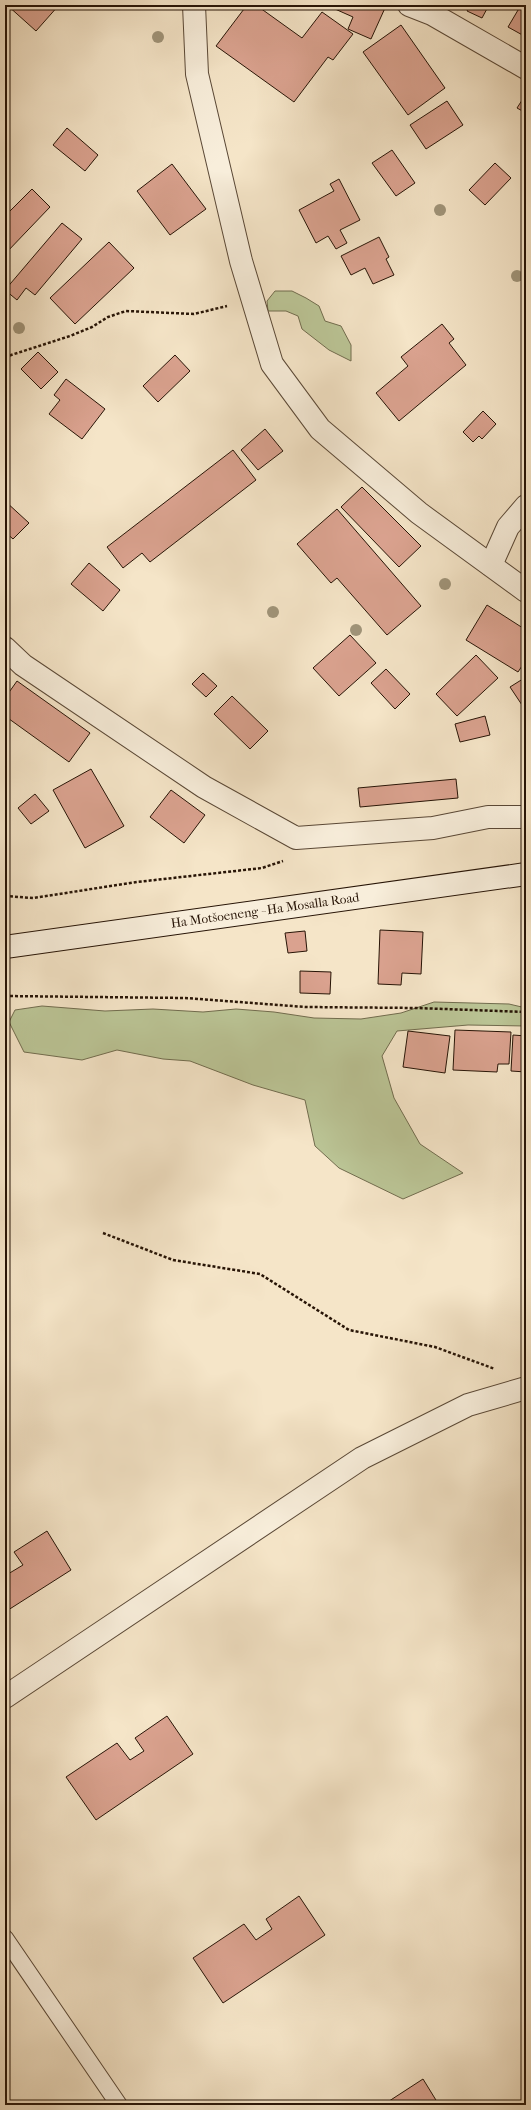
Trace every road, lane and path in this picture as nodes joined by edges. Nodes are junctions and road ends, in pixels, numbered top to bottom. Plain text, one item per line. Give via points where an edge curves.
1 (194, 5) edge
2 (409, 5) edge
3 (526, 68) edge
4 (248, 285) junction
5 (5, 357) edge
6 (526, 506) edge
7 (491, 565) junction
8 (526, 591) edge
9 (5, 648) edge
10 (526, 817) edge
11 (307, 838) junction
12 (526, 874) edge
13 (5, 896) edge
14 (5, 947) edge
15 (5, 996) edge
16 (526, 1012) edge
17 (103, 1233) dead end
18 (498, 1370) dead end
19 (526, 1388) edge
20 (5, 1697) edge
21 (5, 1938) edge
22 (119, 2105) edge

1 - 4 street via 197,74
2 - 3 street via 432,14
4 - 5 path via 226,307 194,314 126,311 70,336
4 - 7 street via 272,364 320,429 419,513
6 - 7 street via 508,527
7 - 8 street
9 - 11 street via 23,665 204,787 296,838
10 - 11 street via 488,817 433,828
11 - 13 path via 304,854 262,868 137,882 33,898
12 - 14 street, Ha Motšoeneng - Ha Mosalla Road
15 - 16 path via 184,998 306,1007
17 - 18 path via 173,1260 260,1274 349,1330 435,1347
19 - 20 street via 468,1405 362,1458
21 - 22 lane

